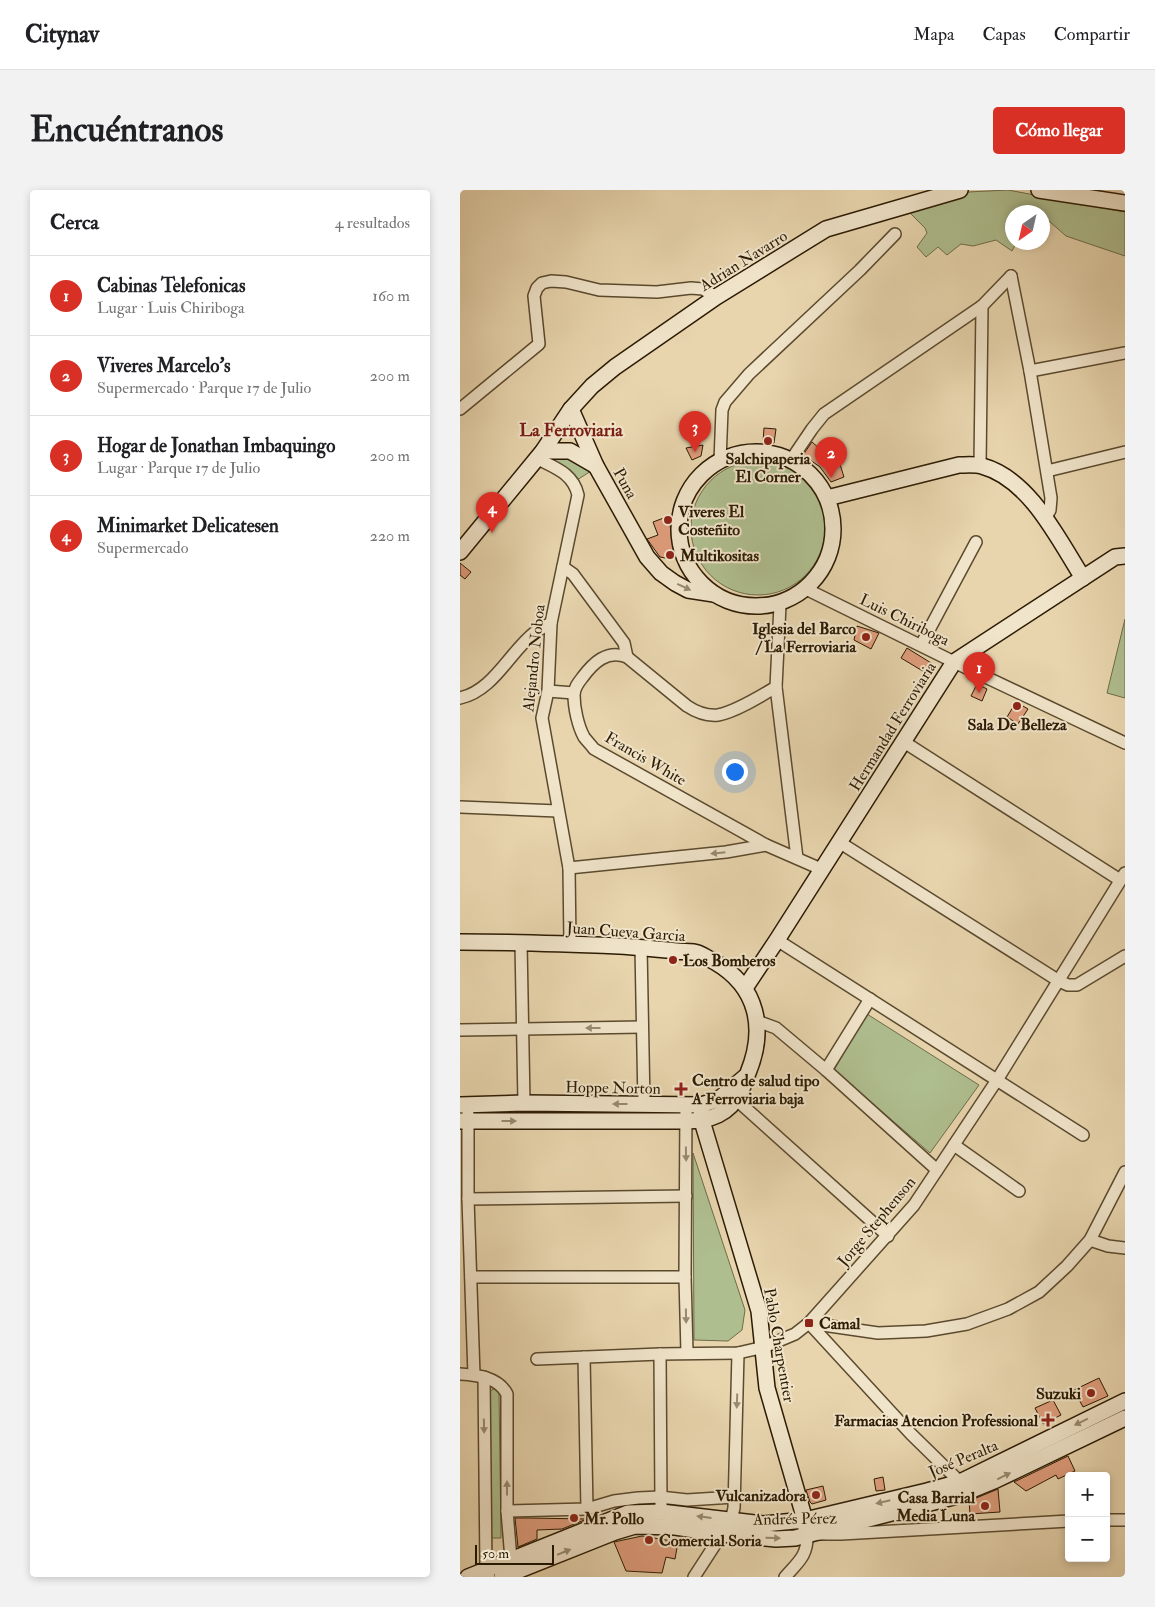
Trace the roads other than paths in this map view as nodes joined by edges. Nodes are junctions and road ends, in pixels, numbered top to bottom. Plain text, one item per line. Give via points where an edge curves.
1 (960, 190) edge
2 (1039, 190) edge
3 (1125, 203) edge
4 (895, 234) dead end
5 (716, 297) junction
6 (982, 306) junction
7 (1125, 353) edge
8 (1030, 371) junction
9 (460, 409) edge
10 (571, 409) junction
11 (1125, 452) edge
12 (540, 454) junction
13 (791, 460) junction
14 (720, 461) junction
15 (980, 465) junction
16 (596, 466) junction
17 (1047, 471) junction
18 (827, 498) junction
19 (1045, 518) junction
20 (976, 542) dead end
21 (460, 552) edge
22 (1122, 554) edge
23 (686, 558) junction
24 (563, 567) junction
25 (658, 570) junction
26 (1083, 578) junction
27 (806, 588) junction
28 (714, 594) junction
29 (780, 605) junction
30 (551, 623) junction
31 (921, 645) junction
32 (627, 657) junction
33 (954, 662) junction
34 (776, 687) junction
35 (548, 691) junction
36 (574, 693) junction
37 (460, 698) edge
38 (904, 742) junction
39 (1125, 743) edge
40 (460, 807) edge
41 (558, 811) junction
42 (839, 842) junction
43 (766, 845) junction
44 (797, 858) junction
45 (569, 868) junction
46 (821, 869) junction
47 (1122, 876) edge
48 (778, 940) junction
49 (460, 942) edge
50 (521, 942) junction
51 (570, 944) junction
52 (641, 947) junction
53 (1125, 956) edge
54 (1059, 981) junction
55 (745, 988) junction
56 (870, 999) junction
57 (757, 1021) junction
58 (642, 1027) junction
59 (523, 1028) junction
60 (460, 1030) edge
61 (826, 1070) junction
62 (746, 1076) joint
63 (997, 1080) junction
64 (732, 1096) junction
65 (524, 1103) junction
66 (464, 1104) edge
67 (644, 1104) junction
68 (693, 1105) junction
69 (464, 1120) edge
70 (685, 1121) junction
71 (702, 1121) junction
72 (1083, 1135) dead end
73 (954, 1145) junction
74 (937, 1170) junction
75 (1125, 1172) edge
76 (1019, 1191) dead end
77 (686, 1196) junction
78 (468, 1199) junction
79 (888, 1236) junction
80 (1090, 1240) junction
81 (1125, 1248) edge
82 (471, 1277) junction
83 (685, 1277) junction
84 (809, 1323) junction
85 (764, 1347) junction
86 (687, 1353) junction
87 (738, 1353) junction
88 (660, 1354) junction
89 (584, 1357) junction
90 (537, 1359) dead end
91 (460, 1374) edge
92 (479, 1376) junction
93 (1125, 1401) edge
94 (1125, 1418) edge
95 (960, 1482) junction
96 (975, 1489) junction
97 (734, 1497) junction
98 (660, 1505) junction
99 (587, 1509) junction
100 (507, 1511) junction
101 (731, 1520) junction
102 (1110, 1520) edge
103 (1125, 1520) edge
104 (1065, 1521) edge
105 (806, 1527) junction
106 (722, 1534) junction
107 (510, 1569) edge
108 (488, 1573) edge
109 (468, 1577) edge
110 (694, 1577) edge
111 (785, 1577) edge

1 - 5 street, Adrian Navarro via 826,229
2 - 3 street
4 - 14 street via 749,374 725,402
5 - 9 street via 703,289 657,292 599,290 566,282 542,283 534,296 538,344
5 - 10 street, Adrian Navarro via 615,367
6 - 8 street via 1012,276
6 - 13 street via 824,414
6 - 15 street
7 - 8 street
8 - 17 street
10 - 12 street, Adrian Navarro
10 - 16 street, Puna
11 - 17 street
12 - 16 street via 570,451
12 - 21 street, Adrian Navarro
12 - 24 street, Alejandro Noboa via 566,474 577,489
13 - 14 street via 762,452 740,454
13 - 18 street via 816,481
14 - 23 street via 701,475 687,494 680,517 680,541
15 - 18 street via 959,465
15 - 19 street via 1015,483
16 - 25 street, Puna via 647,557
17 - 19 street via 1051,498
18 - 27 street via 834,530 826,563
19 - 26 street
20 - 31 street
22 - 26 street, Hermandad Ferroviaria
23 - 25 street via 677,570
23 - 28 street via 699,580
24 - 30 street, Alejandro Noboa
24 - 32 street via 573,574 624,643
25 -> 28 street, Puna via 688,590
26 - 33 street, Hermandad Ferroviaria
27 - 29 street
27 - 31 street, Luis Chiriboga
28 - 29 street via 747,605
29 - 34 street
30 - 35 street, Alejandro Noboa
30 - 37 street via 534,633 485,686
31 - 33 street, Luis Chiriboga
32 - 34 street via 696,712 717,715 728,712
32 - 36 street via 613,654 603,657 586,672
33 - 38 street, Hermandad Ferroviaria
33 - 39 street, Luis Chiriboga
34 - 44 street
35 - 36 street
35 - 41 street, Alejandro Noboa via 542,718
36 - 43 street, Francis White via 584,736 594,749
38 - 42 street, Hermandad Ferroviaria
38 - 47 street
40 - 41 street
41 - 45 street, Alejandro Noboa
42 - 46 street, Hermandad Ferroviaria
42 - 54 street
43 - 44 street, Francis White
43 -> 45 street
44 - 46 street, Francis White
45 - 51 street, Alejandro Noboa
46 - 48 street, Hermandad Ferroviaria
47 - 54 street, Jorge Stephenson
48 - 55 street, Hermandad Ferroviaria
48 - 56 street
49 - 50 street, Juan Cueva Garcia
50 - 51 street, Juan Cueva Garcia
50 - 59 street
51 - 52 street, Juan Cueva Garcia
52 - 55 street, Juan Cueva Garcia via 699,954 728,970
52 - 58 street
53 - 54 street via 1077,984
54 - 63 street, Jorge Stephenson
55 - 57 street, Juan Cueva Garcia
56 - 61 street
56 - 63 street
57 - 61 street via 776,1028
57 - 62 street, Juan Cueva Garcia via 754,1059
58 -> 59 street
58 - 67 street
59 - 60 street
59 - 65 street
61 - 74 street
62 - 64 street, Hoppe Norton
63 - 72 street
63 - 73 street, Jorge Stephenson
64 - 68 street, Hoppe Norton
64 - 71 street, Hoppe Norton via 724,1112
64 - 79 street
65 - 66 street, Hoppe Norton
67 -> 65 street, Hoppe Norton
66 - 69 street
67 - 68 street, Hoppe Norton
68 - 70 street
68 - 71 street, Pablo Charpentier
69 -> 70 street, Hoppe Norton
69 - 78 street
70 - 71 street, Hoppe Norton
70 -> 77 street
71 - 85 street, Pablo Charpentier via 759,1311
73 - 74 street, Jorge Stephenson
73 - 76 street
74 - 79 street, Jorge Stephenson
75 - 80 street
77 - 78 street
77 - 83 street
78 - 82 street
79 - 84 street, Jorge Stephenson
80 - 81 street
80 - 84 street via 1039,1292 1008,1310 967,1324 926,1331 878,1333
82 - 83 street
82 - 92 street
83 -> 86 street
84 - 85 street, Jorge Stephenson via 795,1334
84 - 95 street
85 - 87 street, Jorge Stephenson
85 - 105 street, Pablo Charpentier via 767,1388
86 - 87 street, Jorge Stephenson
86 - 88 street, Jorge Stephenson
87 -> 97 street
88 - 89 street, Jorge Stephenson
88 - 98 street
89 - 90 street, Jorge Stephenson
89 - 99 street
91 - 92 street
100 -> 92 street via 507,1394 499,1383
92 -> 108 street
93 -> 95 street, José Peralta
96 -> 94 street, José Peralta
95 - 96 street
95 -> 105 street, José Peralta
96 - 105 street, José Peralta via 940,1501
97 - 98 street
97 - 101 street
98 - 99 street via 638,1498
101 -> 98 street, Andrés Pérez
98 - 107 street, Andrés Pérez via 628,1514
99 - 100 street
100 - 107 street
101 - 105 street, Andrés Pérez
101 - 106 street
102 - 103 street
104 - 105 street, Andrés Pérez via 851,1534
106 -> 105 street, Andrés Pérez via 794,1538
105 - 111 street via 806,1551
107 -> 106 street, Andrés Pérez via 635,1526 675,1527
106 - 110 street
107 - 108 street, Andrés Pérez
108 - 109 street, Andrés Pérez

